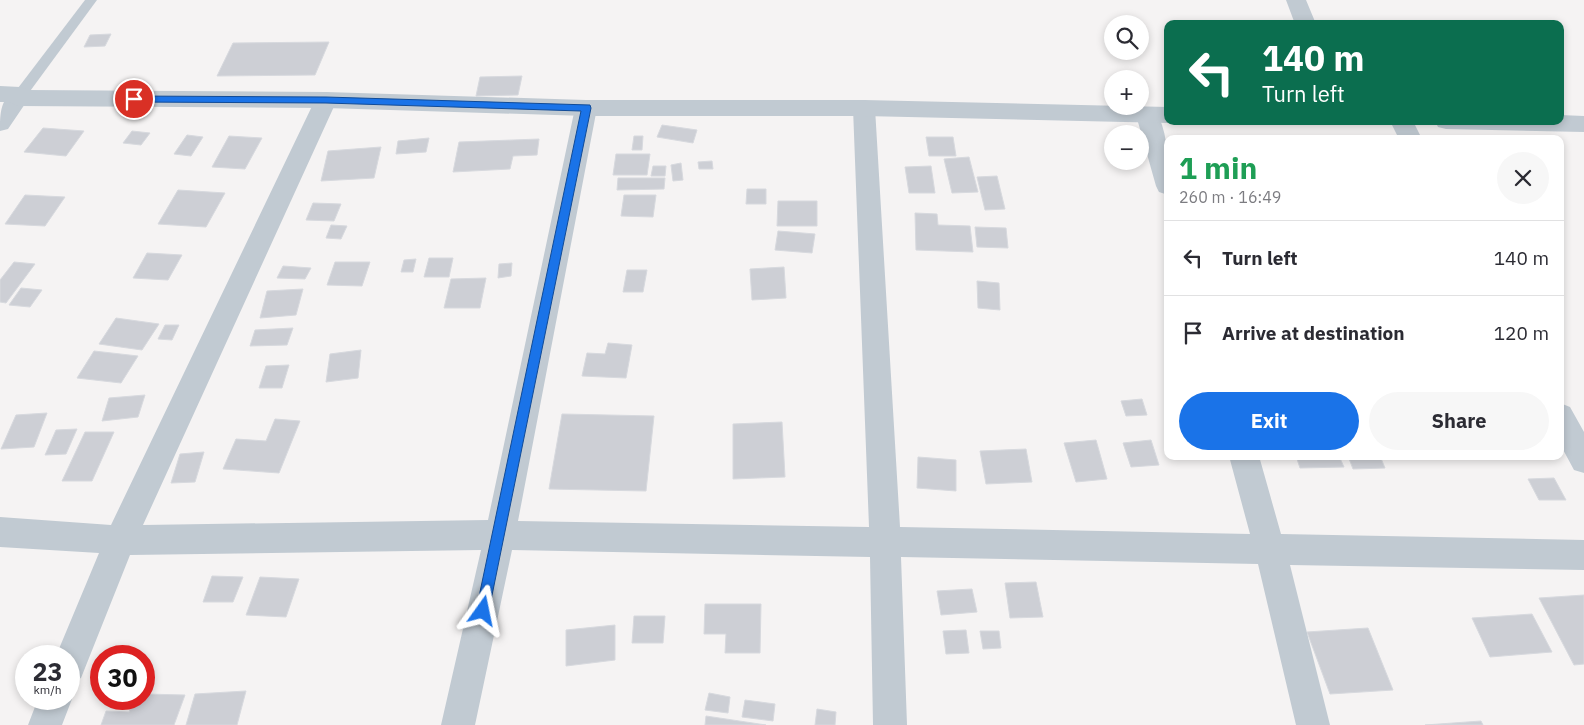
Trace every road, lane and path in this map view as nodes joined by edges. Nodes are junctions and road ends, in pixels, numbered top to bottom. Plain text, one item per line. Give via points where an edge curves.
1 (91, 0) edge
2 (1296, 0) edge
3 (1304, 20) edge
4 (13, 96) edge
5 (326, 100) junction
6 (586, 108) junction
7 (864, 108) junction
8 (1157, 115) edge
9 (0, 124) edge
10 (1564, 124) edge
11 (1584, 124) edge
12 (1164, 160) edge
13 (1564, 423) edge
14 (1245, 460) edge
15 (1584, 460) edge
16 (0, 532) edge
17 (500, 535) junction
18 (120, 540) junction
19 (885, 541) junction
20 (1270, 549) junction
21 (1584, 555) edge
22 (78, 645) edge
23 (50, 710) edge
24 (44, 725) edge
25 (458, 725) edge
26 (890, 725) edge
27 (1313, 725) edge

1 - 4 lane
2 - 3 street
4 - 5 street
4 - 9 street
5 - 6 street
5 - 18 street
6 - 7 street
6 - 17 street
7 - 8 street
7 - 19 street
8 - 12 street
10 - 11 street
13 - 15 street
14 - 20 street
16 - 18 street
17 - 18 street
17 - 19 street
17 - 25 street
18 - 22 street
19 - 20 street
19 - 26 street
20 - 21 street
20 - 27 street
23 - 24 street

